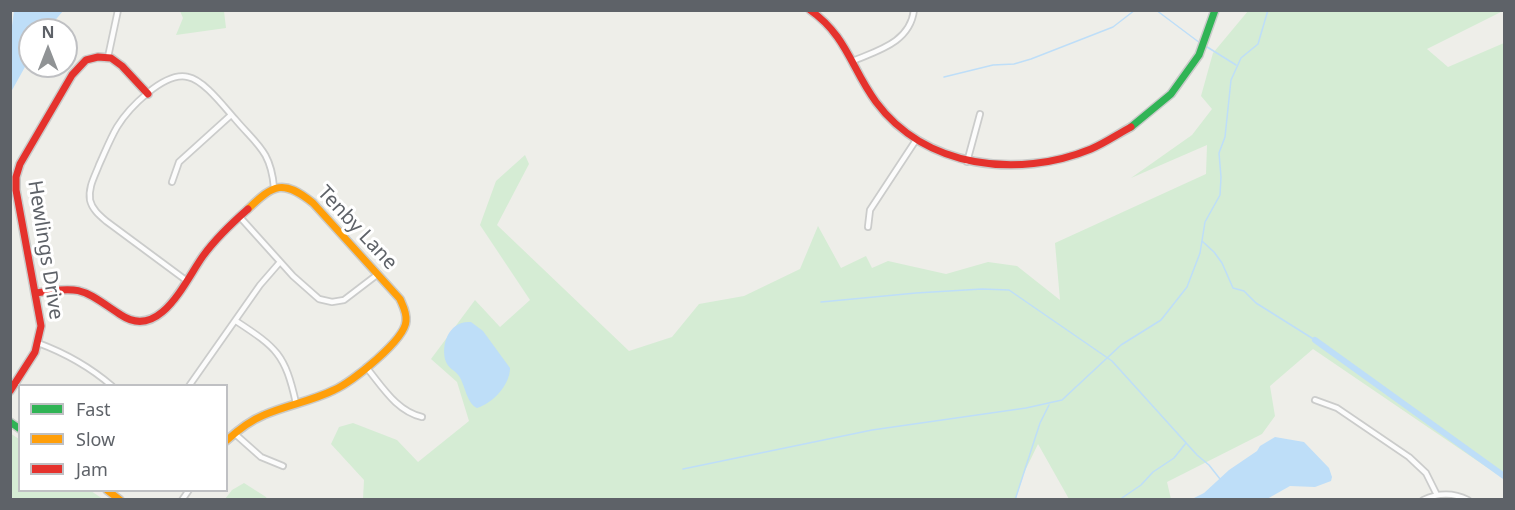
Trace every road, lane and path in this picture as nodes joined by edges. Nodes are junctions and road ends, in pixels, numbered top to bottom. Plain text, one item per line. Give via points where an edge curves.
1 (118, 10) edge
2 (810, 10) edge
3 (914, 10) edge
4 (1215, 10) edge
5 (108, 57) junction
6 (853, 61) junction
7 (148, 94) junction
8 (980, 114) dead end
9 (231, 115) junction
10 (916, 140) junction
11 (967, 162) junction
12 (13, 179) edge
13 (172, 182) dead end
14 (274, 188) junction
15 (239, 216) junction
16 (868, 227) dead end
17 (280, 262) junction
18 (378, 274) junction
19 (187, 281) junction
20 (36, 293) junction
21 (236, 321) junction
22 (38, 343) junction
23 (366, 367) junction
24 (109, 384) edge
25 (190, 384) edge
26 (10, 391) edge
27 (1315, 400) dead end
28 (296, 403) junction
29 (422, 417) dead end
30 (234, 433) junction
31 (228, 439) edge
32 (283, 466) dead end
33 (1437, 495) junction
34 (1423, 500) edge
35 (1468, 500) edge

1 - 5 street
2 - 6 street via 835,30
3 - 6 street via 909,27 900,38
4 - 11 street via 1205,44 1186,78 1152,112 1121,133 1044,164 999,167
5 - 7 street
5 - 12 street, Hewlings Drive via 92,57 76,69
6 - 10 street via 879,105
7 - 9 street via 170,78 188,77 199,82
7 - 19 street via 114,133 92,184 91,203 106,221
8 - 11 street
9 - 13 street via 179,162
9 - 14 street via 268,158
10 - 11 street
10 - 16 street via 870,210
12 - 20 street, Hewlings Drive
14 - 15 street
14 - 18 street, Tenby Lane via 292,188 303,194
15 - 17 street
15 - 19 street via 213,242
17 - 18 street via 314,296 332,302 349,298
17 - 21 street
18 - 23 street, Tenby Lane via 400,299 407,320 399,339
19 - 20 street via 160,315 144,323 125,318 83,291
20 - 22 street, Hewlings Drive via 41,326
21 - 25 street
21 - 28 street via 278,353
22 - 24 street via 79,362
22 - 26 street, Hewlings Drive
23 - 28 street, Tenby Lane via 335,390
23 - 29 street via 402,408
27 - 33 street via 1337,408 1409,458 1426,473
28 - 30 street, Tenby Lane via 257,417
30 - 31 street, Tenby Lane
30 - 32 street via 261,458
33 - 34 street
33 - 35 street via 1452,494

